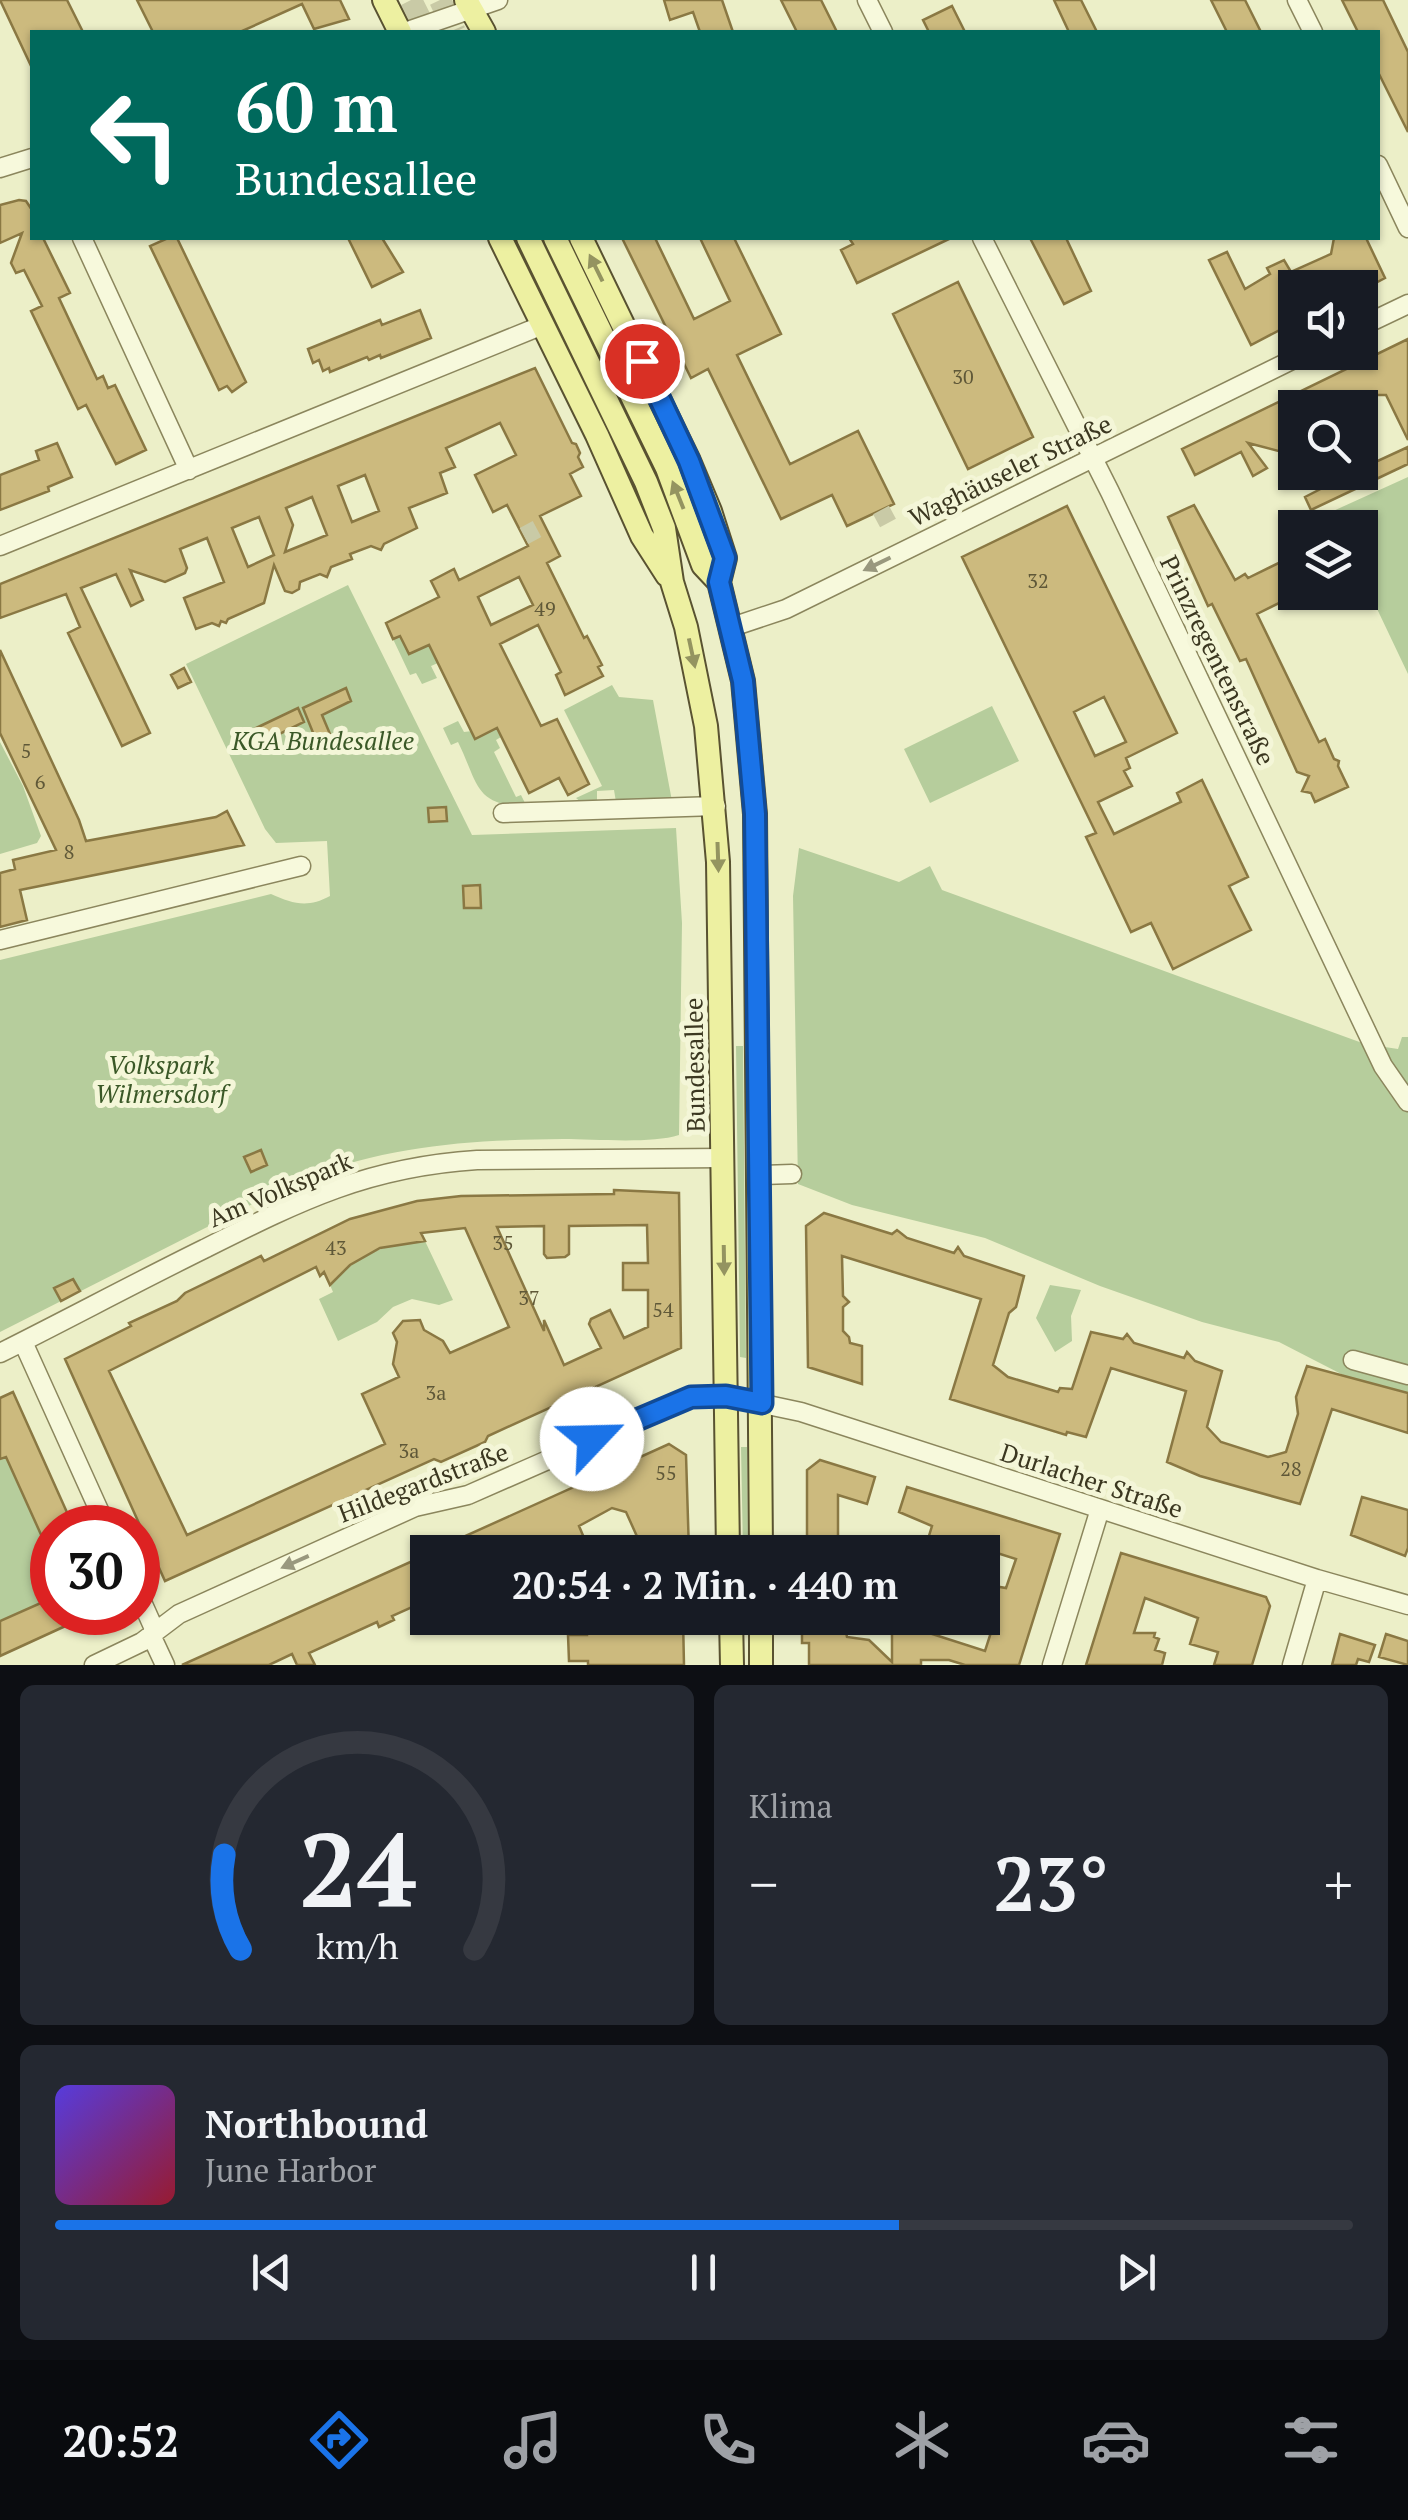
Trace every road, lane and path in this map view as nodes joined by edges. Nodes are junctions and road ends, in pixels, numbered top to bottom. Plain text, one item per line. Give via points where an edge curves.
1 (384, 0) edge
2 (498, 0) edge
3 (867, 0) edge
4 (1297, 0) edge
5 (468, 5) edge
6 (402, 30) edge
7 (408, 30) edge
8 (483, 30) edge
9 (882, 30) edge
10 (1312, 30) edge
11 (30, 159) edge
12 (0, 168) edge
13 (1380, 169) edge
14 (1408, 228) edge
15 (83, 240) edge
16 (501, 240) edge
17 (529, 240) edge
18 (556, 240) edge
19 (582, 240) edge
20 (983, 240) edge
21 (1408, 304) edge
22 (1378, 318) edge
23 (543, 326) junction
24 (1278, 367) edge
25 (1091, 458) junction
26 (189, 470) junction
27 (0, 546) edge
28 (672, 582) junction
29 (719, 582) junction
30 (732, 627) junction
31 (716, 806) junction
32 (503, 813) dead end
33 (301, 866) dead end
34 (0, 940) edge
35 (1408, 1102) edge
36 (723, 1158) junction
37 (792, 1174) dead end
38 (760, 1175) junction
39 (22, 1342) junction
40 (0, 1353) edge
41 (1353, 1360) dead end
42 (1408, 1375) edge
43 (726, 1396) junction
44 (762, 1403) junction
45 (97, 1505) edge
46 (1100, 1509) junction
47 (728, 1535) edge
48 (761, 1535) edge
49 (1317, 1579) junction
50 (1408, 1605) edge
51 (160, 1628) edge
52 (150, 1635) edge
53 (154, 1635) edge
54 (731, 1635) edge
55 (760, 1635) edge
56 (761, 1663) edge
57 (94, 1665) edge
58 (164, 1665) edge
59 (732, 1665) edge
60 (1052, 1665) edge
61 (1292, 1665) edge

1 - 6 main road
2 - 5 street
3 - 9 street
4 - 10 street
5 - 7 street
5 - 8 main road
11 - 12 street
13 - 14 street
15 - 26 street
16 - 23 main road, Bundesallee
17 - 28 main road, Bundesallee via 646,482 664,528
29 -> 18 main road via 703,565 666,468
29 -> 19 main road via 725,558 710,511
20 - 25 street, Prinzregentenstraße
21 - 22 street
23 - 26 street
23 - 28 main road, Bundesallee via 642,536
24 - 25 street, Waghäuseler Straße
25 -> 30 street, Waghäuseler Straße via 786,608
25 - 35 street, Prinzregentenstraße via 1384,1066
26 - 27 street
28 -> 31 main road, Bundesallee via 696,671
29 - 30 main road
30 - 38 main road via 755,814
31 - 32 street
31 -> 36 main road, Bundesallee
33 - 34 street
36 - 39 street, Am Volkspark via 437,1162 361,1179 296,1203
36 -> 43 main road, Bundesallee
37 - 38 street
38 - 44 main road
39 - 40 street, Am Volkspark
39 - 45 street
41 - 42 street
43 - 44 street, Hildegardstraße
43 - 47 main road, Bundesallee
43 -> 51 street, Hildegardstraße via 680,1401 468,1495 416,1507
44 - 46 street, Durlacher Straße
44 - 48 main road
46 - 49 street, Durlacher Straße
46 - 60 street
49 - 50 street, Durlacher Straße
49 - 61 street
52 - 57 street, Hildegardstraße
53 - 58 street
54 - 59 main road
55 - 56 main road

